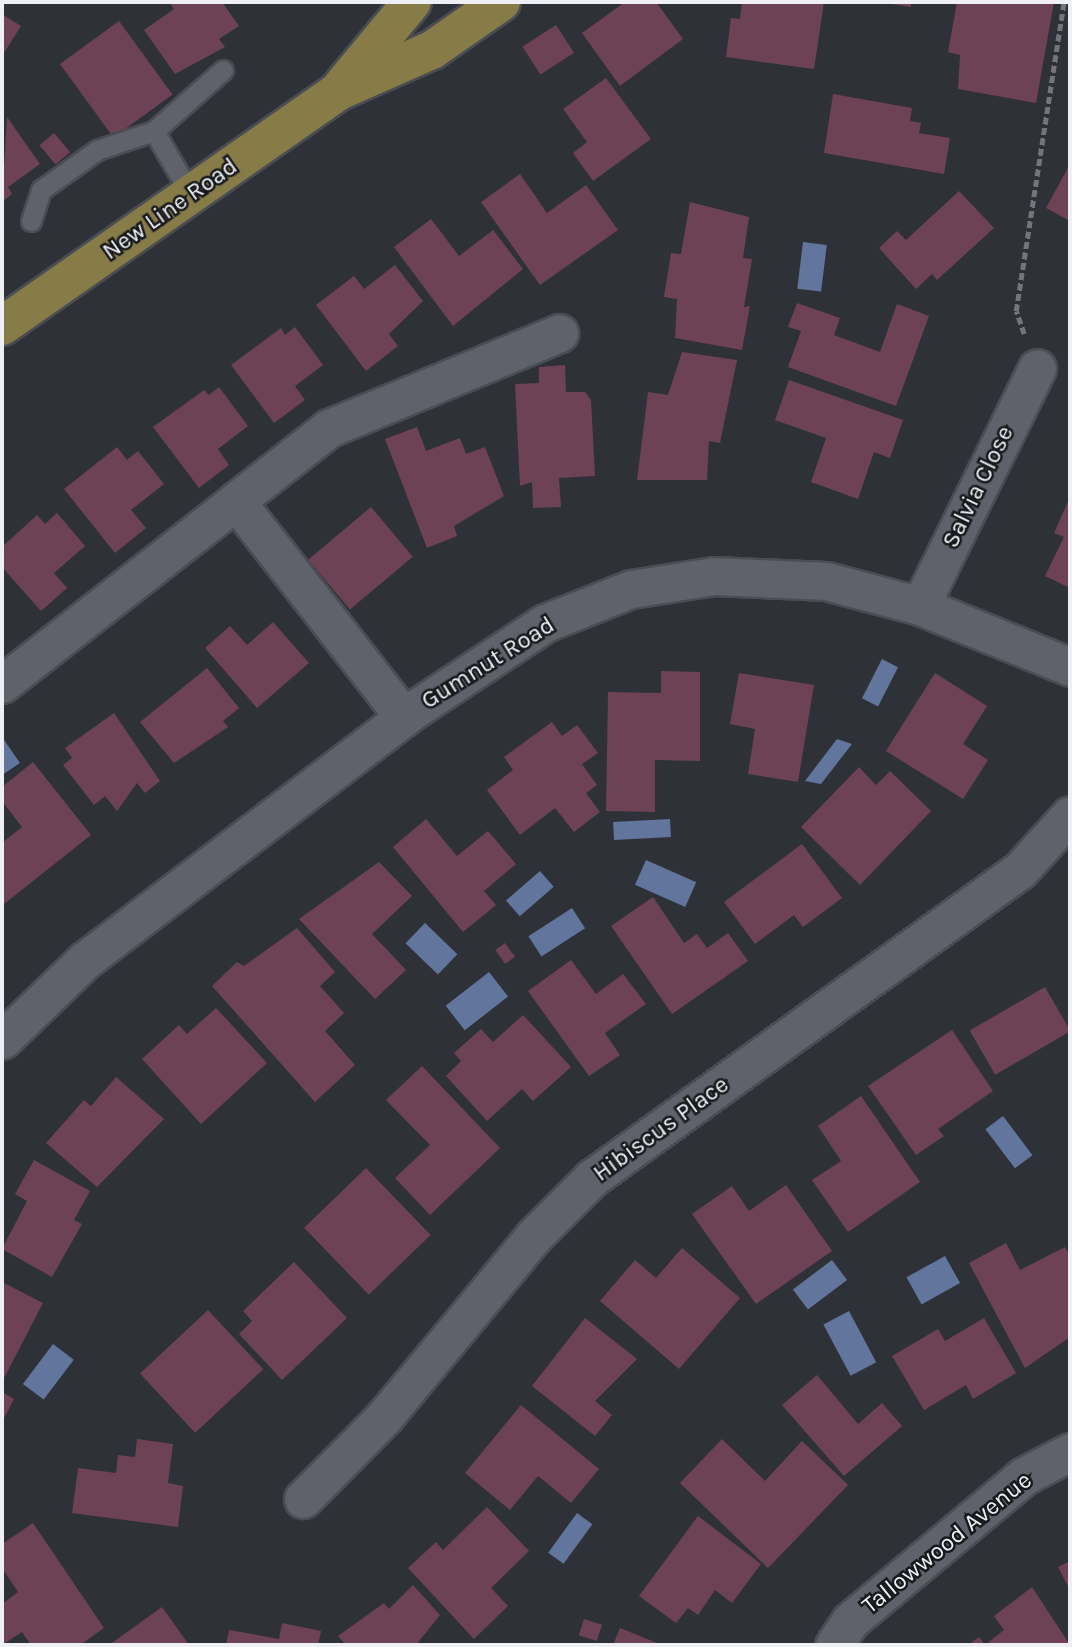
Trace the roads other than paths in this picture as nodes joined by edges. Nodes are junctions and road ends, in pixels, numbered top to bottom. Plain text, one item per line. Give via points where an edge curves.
1 (412, 2) edge
2 (501, 2) edge
3 (223, 70) dead end
4 (337, 92) junction
5 (154, 131) junction
6 (191, 195) junction
7 (31, 221) dead end
8 (2, 326) edge
9 (559, 333) dead end
10 (1037, 368) road end
11 (236, 501) junction
12 (920, 606) junction
13 (1070, 667) edge
14 (2, 684) edge
15 (404, 718) junction
16 (1070, 815) edge
17 (2, 1040) edge
18 (1070, 1452) edge
19 (303, 1499) dead end
20 (834, 1645) edge

1 - 4 main road, New Line Road
2 - 4 main road, New Line Road via 432,50
3 - 5 lane
4 - 6 main road, New Line Road
5 - 6 lane
5 - 7 lane via 97,150 41,190
6 - 8 main road, New Line Road
9 - 11 street via 329,428
10 - 12 street, Salvia Close
11 - 14 street
11 - 15 street
12 - 13 street, Gumnut Road
12 - 15 street, Gumnut Road via 826,581 714,576 631,589 545,623
15 - 17 street, Gumnut Road via 84,961
16 - 19 street, Hibiscus Place via 1020,870 592,1178 534,1236 385,1416
18 - 20 street, Tallowwood Avenue via 1024,1476 850,1621

